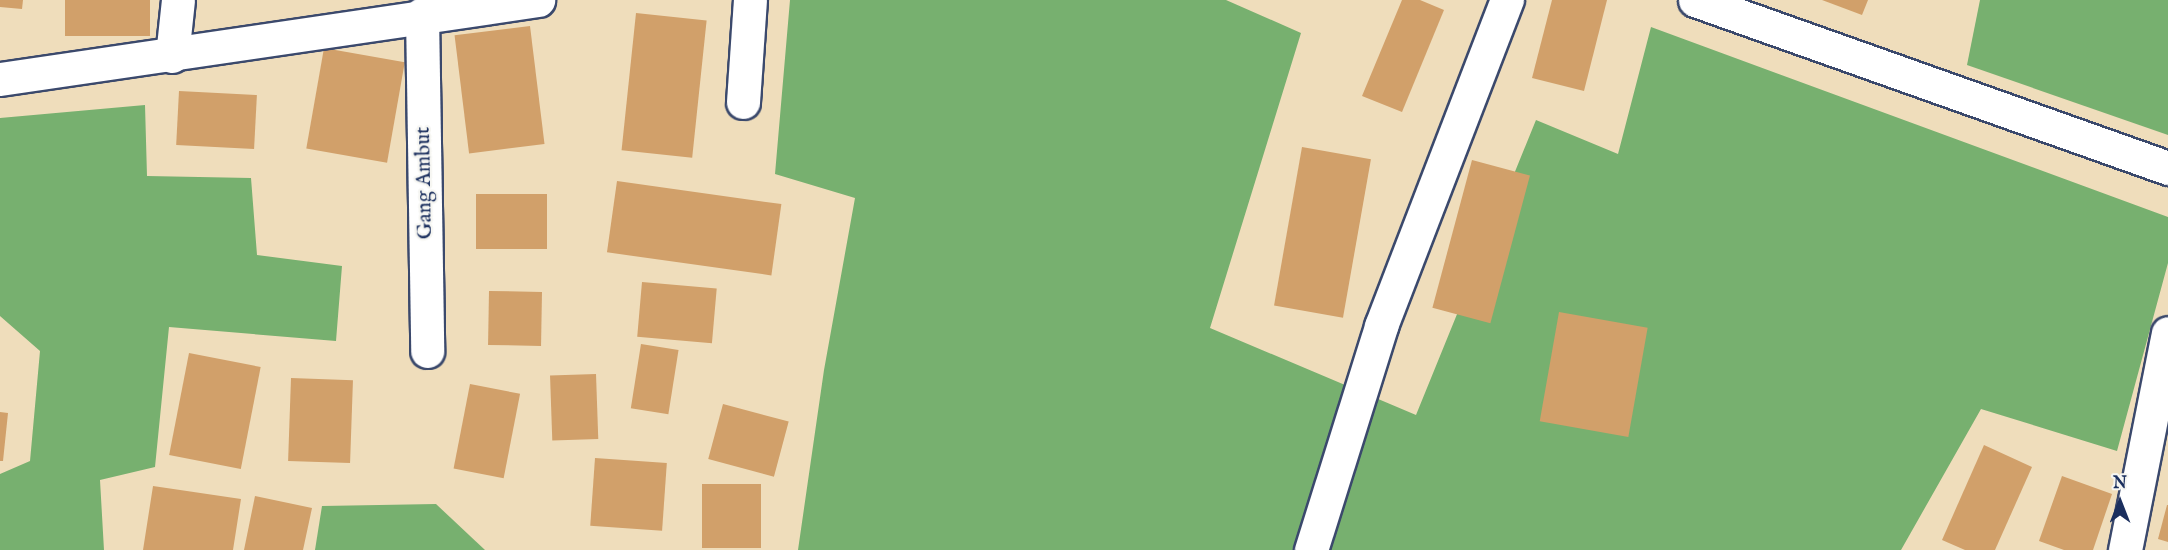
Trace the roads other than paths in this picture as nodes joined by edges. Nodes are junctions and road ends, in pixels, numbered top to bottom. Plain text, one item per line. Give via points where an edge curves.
1 (178, 0) edge
2 (538, 0) edge
3 (750, 0) edge
4 (1507, 0) edge
5 (1695, 0) edge
6 (422, 14) junction
7 (172, 56) junction
8 (0, 79) edge
9 (743, 102) dead end
10 (2168, 168) edge
11 (2168, 333) edge
12 (428, 351) dead end
13 (1311, 550) edge
14 (2125, 550) edge

1 - 7 street
2 - 6 street
3 - 9 street
4 - 13 street via 1381,326
5 - 10 street
6 - 7 street
6 - 12 street, Gang Ambut
7 - 8 street
11 - 14 street

